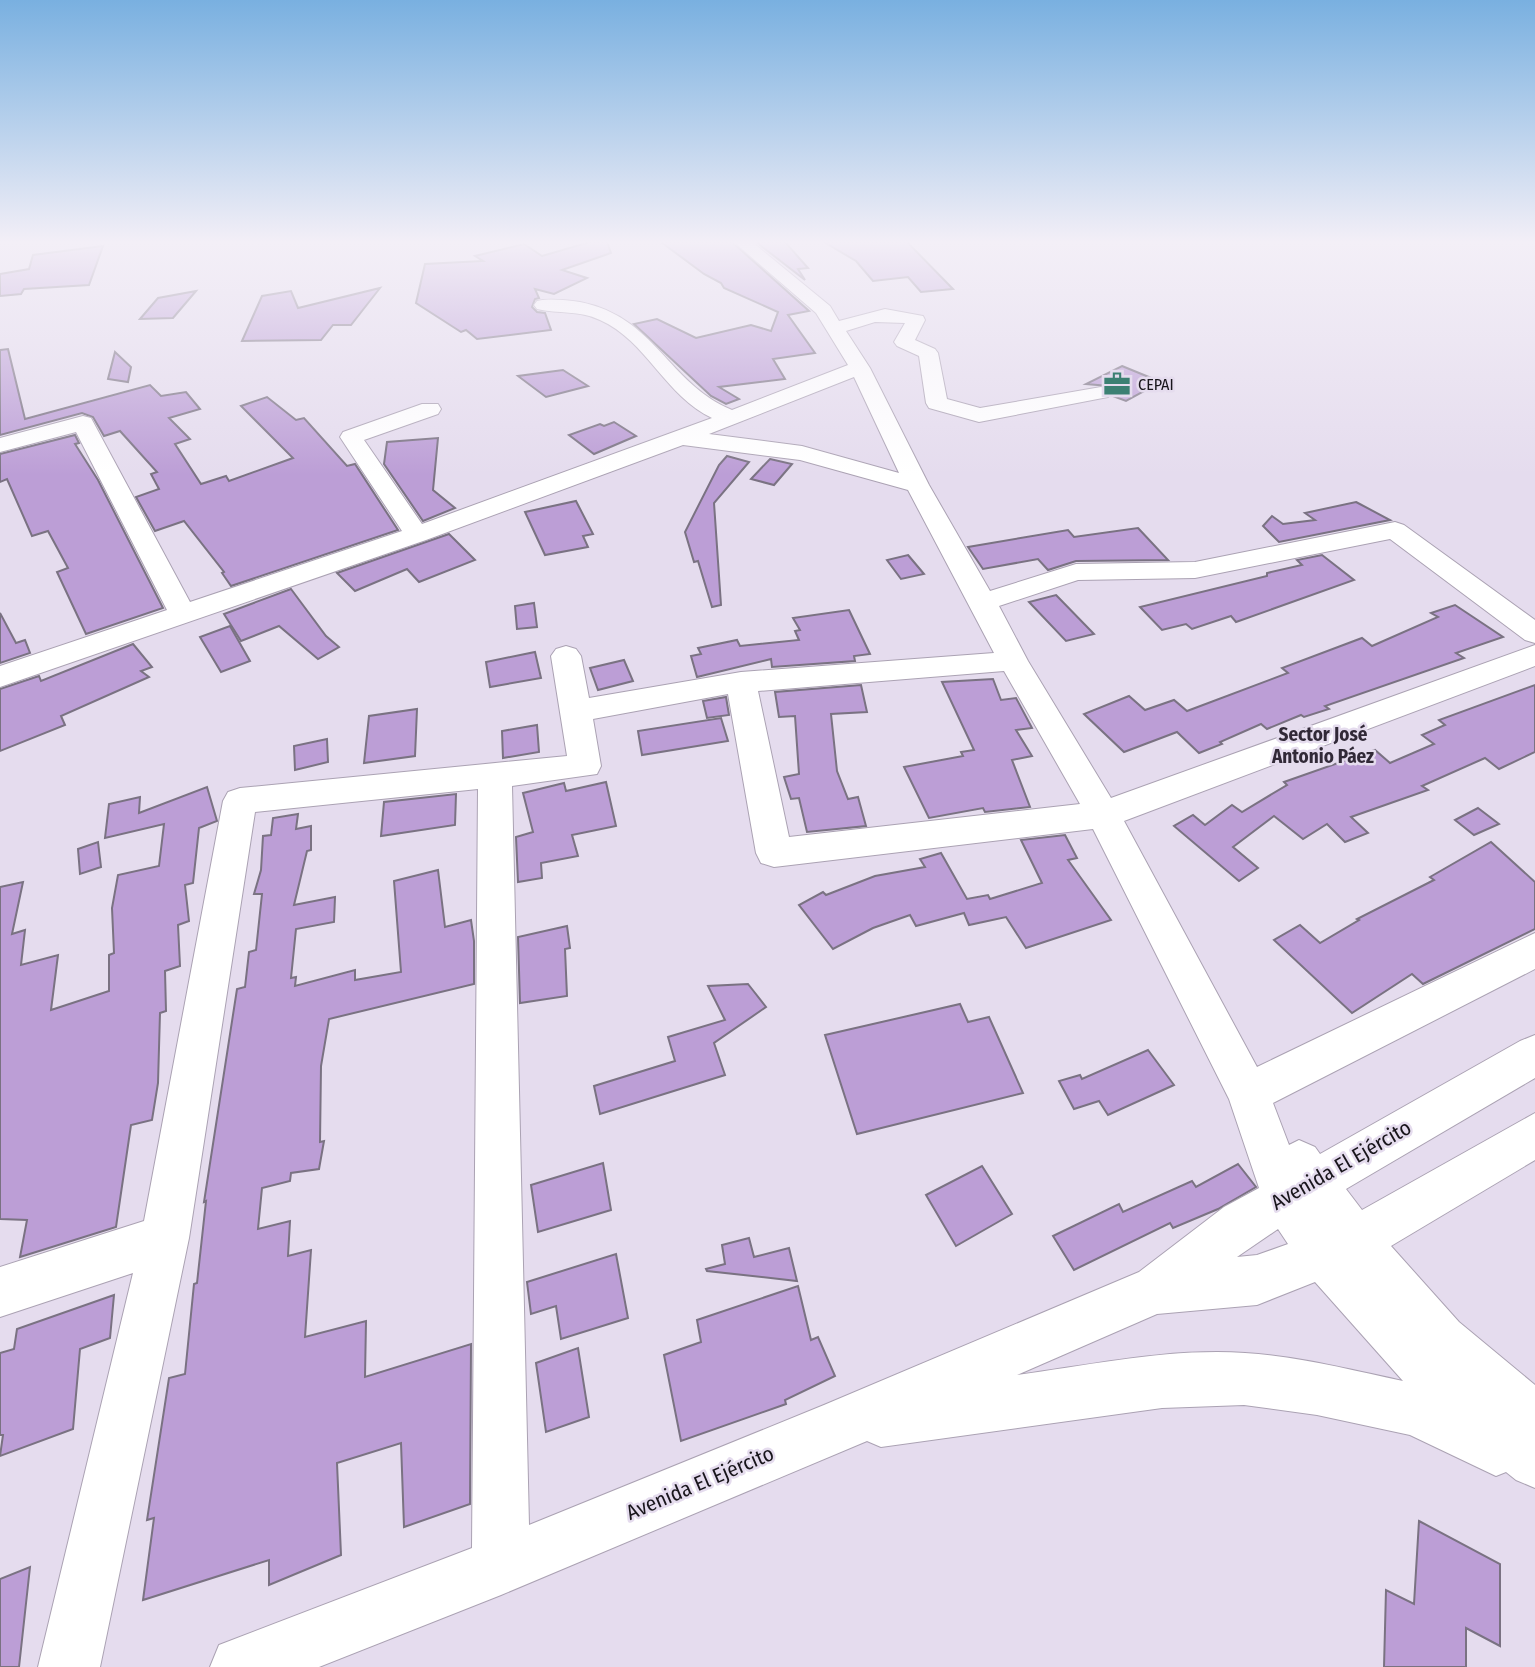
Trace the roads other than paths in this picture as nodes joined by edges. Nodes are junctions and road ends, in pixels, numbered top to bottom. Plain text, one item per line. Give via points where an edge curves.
1 (613, 320) edge
2 (829, 320) edge
3 (862, 320) edge
4 (916, 320) edge
5 (835, 329) junction
6 (860, 368) junction
7 (1101, 393) dead end
8 (430, 409) dead end
9 (732, 418) junction
10 (680, 438) junction
11 (0, 445) edge
12 (916, 485) junction
13 (417, 535) junction
14 (983, 602) junction
15 (182, 612) junction
16 (1535, 634) edge
17 (1535, 655) edge
18 (566, 656) dead end
19 (1013, 661) junction
20 (0, 677) edge
21 (741, 682) junction
22 (576, 711) junction
23 (495, 775) junction
24 (1103, 815) junction
25 (1535, 950) edge
26 (1535, 1055) edge
27 (1248, 1093) junction
28 (1535, 1135) edge
29 (1299, 1189) junction
30 (165, 1238) junction
31 (1339, 1248) junction
32 (1156, 1289) junction
33 (0, 1292) edge
34 (1535, 1418) edge
35 (836, 1426) junction
36 (1535, 1461) edge
37 (1535, 1472) edge
38 (500, 1566) junction
39 (69, 1667) edge
40 (241, 1667) edge

1 - 9 street via 648,346 695,399
2 - 5 street
3 - 5 street
4 - 7 street via 904,342 928,353 937,403 945,407 979,415
5 - 6 street
6 - 9 street
6 - 12 street
8 - 13 street via 351,437
9 - 10 street
10 - 12 street via 802,453
10 - 13 street
11 - 15 street via 83,423
12 - 14 street
13 - 15 street
14 - 16 street via 1076,572 1195,570 1395,530
14 - 19 street
15 - 20 street
17 - 24 street
18 - 22 street
19 - 21 street
19 - 24 street
21 - 22 street
21 - 24 street via 774,853
22 - 23 street via 585,766
23 - 30 street via 240,801
23 - 38 street
24 - 27 street
25 - 27 street
26 - 29 street, Avenida El Ejército
27 - 29 street
28 - 31 street, Avenida El Ejército
29 - 31 street
29 - 32 street, Avenida El Ejército via 1241,1224
30 - 33 street
30 - 39 street
31 - 32 street, Avenida El Ejército via 1257,1280
31 - 34 street via 1490,1384
31 - 36 street via 1382,1324 1451,1393
32 - 35 street, Avenida El Ejército
35 - 37 street via 1162,1382 1244,1379 1415,1410 1474,1436
35 - 38 street, Avenida El Ejército
38 - 40 street, Avenida El Ejército

